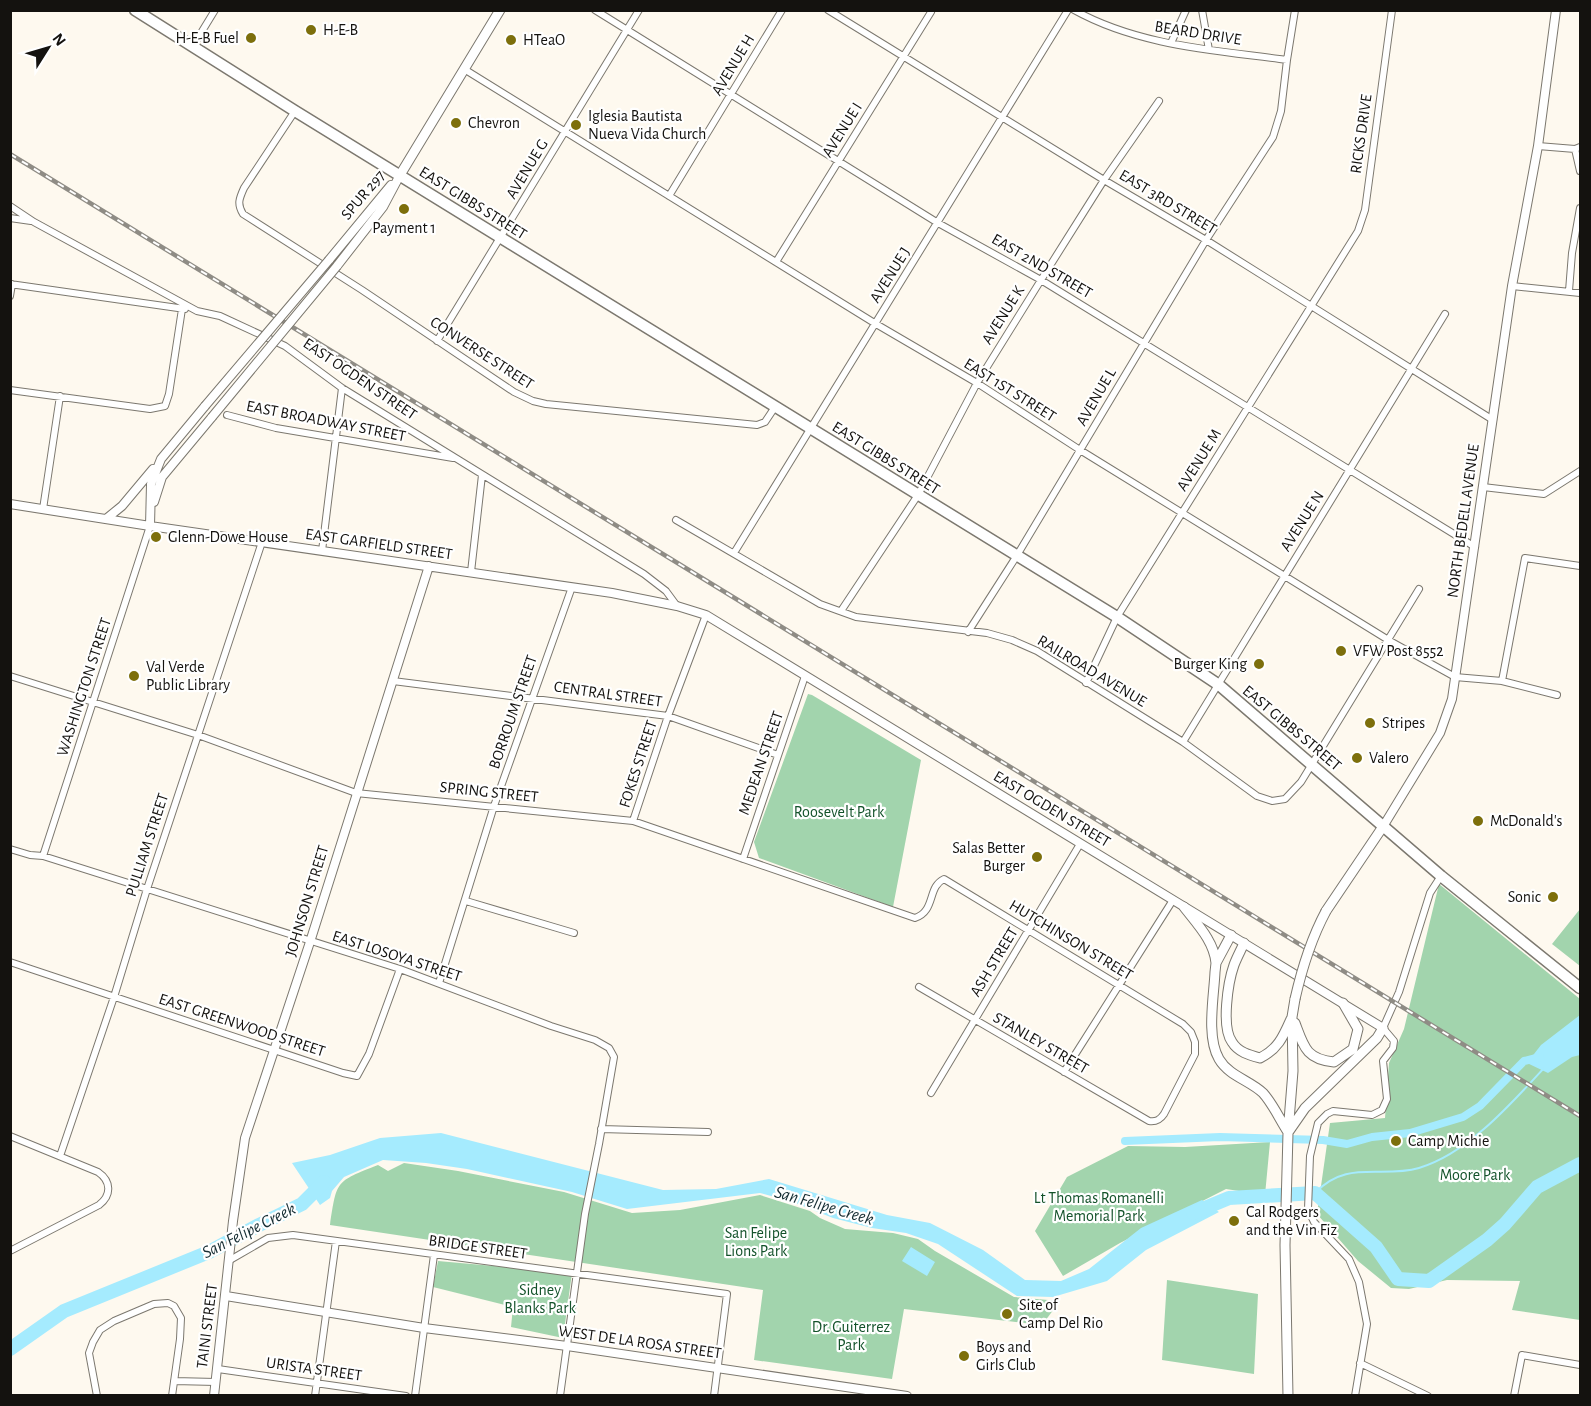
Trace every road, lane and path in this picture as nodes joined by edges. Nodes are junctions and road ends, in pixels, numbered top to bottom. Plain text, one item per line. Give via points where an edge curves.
1 (135, 10) edge
2 (215, 10) edge
3 (500, 10) edge
4 (595, 10) edge
5 (639, 10) edge
6 (783, 10) edge
7 (828, 10) edge
8 (1068, 10) edge
9 (1074, 10) edge
10 (1186, 10) edge
11 (1202, 10) edge
12 (1295, 10) edge
13 (1392, 10) edge
14 (1556, 10) edge
15 (931, 12) edge
16 (627, 30) junction
17 (1171, 43) junction
18 (193, 46) junction
19 (1209, 50) junction
20 (903, 56) junction
21 (1287, 60) junction
22 (464, 69) junction
23 (731, 95) junction
24 (1159, 101) dead end
25 (295, 111) junction
26 (1003, 118) junction
27 (566, 131) junction
28 (1538, 146) junction
29 (1578, 148) edge
30 (838, 161) junction
31 (1581, 171) edge
32 (400, 175) junction
33 (1104, 180) junction
34 (669, 196) junction
35 (10, 206) edge
36 (1581, 208) edge
37 (10, 218) edge
38 (34, 222) junction
39 (938, 223) junction
40 (500, 238) junction
41 (1206, 240) junction
42 (1342, 255) joint
43 (776, 262) junction
44 (1041, 280) junction
45 (11, 284) edge
46 (1512, 286) junction
47 (1569, 291) junction
48 (1581, 293) edge
49 (10, 296) edge
50 (1311, 307) junction
51 (182, 309) junction
52 (197, 311) junction
53 (1445, 314) dead end
54 (876, 324) junction
55 (437, 341) junction
56 (1143, 342) junction
57 (1411, 367) junction
58 (977, 383) junction
59 (342, 388) junction
60 (10, 390) edge
61 (60, 396) junction
62 (775, 407) junction
63 (1248, 407) junction
64 (227, 415) dead end
65 (1493, 420) junction
66 (811, 430) junction
67 (336, 438) junction
68 (1080, 450) junction
69 (456, 458) junction
70 (161, 459) junction
71 (1350, 469) junction
72 (1581, 471) edge
73 (482, 475) junction
74 (1571, 477) junction
75 (1581, 479) edge
76 (1483, 487) junction
77 (918, 495) junction
78 (10, 504) edge
79 (44, 509) junction
80 (1183, 512) junction
81 (106, 519) junction
82 (676, 520) dead end
83 (150, 526) junction
84 (262, 542) junction
85 (1475, 547) junction
86 (322, 551) junction
87 (734, 554) junction
88 (1016, 556) junction
89 (1581, 566) edge
90 (429, 567) junction
91 (471, 572) junction
92 (1285, 575) junction
93 (572, 587) junction
94 (1419, 589) dead end
95 (677, 606) junction
96 (841, 611) junction
97 (706, 615) junction
98 (1117, 617) junction
99 (968, 632) junction
100 (1389, 640) junction
101 (10, 676) edge
102 (805, 676) junction
103 (1455, 677) junction
104 (393, 681) junction
105 (1503, 681) junction
106 (1086, 683) junction
107 (1219, 685) junction
108 (1557, 695) dead end
109 (531, 697) junction
110 (93, 702) junction
111 (668, 716) junction
112 (198, 735) junction
113 (1183, 742) junction
114 (778, 756) junction
115 (1311, 763) junction
116 (356, 793) junction
117 (494, 806) junction
118 (633, 821) junction
119 (1384, 825) junction
120 (1080, 844) junction
121 (10, 849) edge
122 (43, 856) junction
123 (743, 859) junction
124 (1441, 876) junction
125 (944, 879) joint
126 (147, 889) junction
127 (1173, 900) junction
128 (466, 901) junction
129 (1184, 907) junction
130 (1029, 930) junction
131 (574, 933) dead end
132 (1231, 935) junction
133 (310, 942) junction
134 (1244, 943) junction
135 (10, 962) edge
136 (1216, 963) junction
137 (400, 969) junction
138 (439, 983) junction
139 (1119, 985) junction
140 (1579, 986) edge
141 (919, 987) dead end
142 (114, 997) junction
143 (1343, 1003) junction
144 (1292, 1017) junction
145 (975, 1020) junction
146 (1383, 1028) junction
147 (274, 1050) junction
148 (1064, 1072) junction
149 (931, 1093) dead end
150 (1149, 1121) joint
151 (601, 1129) junction
152 (708, 1132) dead end
153 (1288, 1133) junction
154 (10, 1136) edge
155 (60, 1156) junction
156 (336, 1241) junction
157 (231, 1249) joint
158 (10, 1251) edge
159 (434, 1255) junction
160 (230, 1260) junction
161 (577, 1274) junction
162 (226, 1296) junction
163 (327, 1311) junction
164 (424, 1328) junction
165 (567, 1346) junction
166 (1360, 1363) junction
167 (1581, 1365) edge
168 (717, 1368) junction
169 (218, 1369) junction
170 (174, 1381) junction
171 (216, 1382) junction
172 (317, 1383) junction
173 (858, 1392) edge
174 (97, 1395) edge
175 (172, 1395) edge
176 (214, 1395) edge
177 (315, 1395) edge
178 (406, 1395) edge
179 (415, 1395) edge
180 (560, 1395) edge
181 (714, 1395) edge
182 (907, 1395) edge
183 (1288, 1395) edge
184 (1354, 1395) edge
185 (1428, 1395) edge
186 (1514, 1395) edge

1 - 18 highway, EAST GIBBS STREET
2 - 18 street
3 - 22 main road
4 - 16 street, EAST 2ND STREET
5 - 16 street, AVENUE G
6 - 23 street, AVENUE H
7 - 20 street, EAST 3RD STREET
8 - 26 street, AVENUE J
9 - 17 street, BEARD DRIVE via 1110,28
10 - 17 street
11 - 19 street
12 - 21 street, AVENUE L
13 - 42 street, RICKS DRIVE via 1365,210 1358,231
14 - 28 main road, NORTH BEDELL AVENUE
15 - 20 street, AVENUE I
16 - 23 street, EAST 2ND STREET
16 - 27 street, AVENUE G
17 - 19 street, BEARD DRIVE
18 - 25 highway, EAST GIBBS STREET
19 - 21 street, BEARD DRIVE
20 - 26 street, EAST 3RD STREET
20 - 30 street, AVENUE I
21 - 41 street, AVENUE L via 1281,111 1273,137
22 - 27 street, EAST 1ST STREET
22 - 32 main road
23 - 30 street, EAST 2ND STREET
23 - 34 street, AVENUE H
24 - 33 street, AVENUE K
25 - 32 highway, EAST GIBBS STREET
25 - 55 street, CONVERSE STREET via 244,188 238,206 251,220
26 - 33 street, EAST 3RD STREET
26 - 39 street, AVENUE J
27 - 34 street, EAST 1ST STREET
27 - 40 street, AVENUE G
28 - 29 street
28 - 46 main road, NORTH BEDELL AVENUE
29 - 31 street
30 - 39 street, EAST 2ND STREET
30 - 43 street, AVENUE I
32 - 40 highway, EAST GIBBS STREET
32 - 70 main road, SPUR 297, bridge
32 - 83 main road, SPUR 297, bridge via 383,207 337,267 162,477
33 - 41 street, EAST 3RD STREET
33 - 44 street, AVENUE K
34 - 43 street, EAST 1ST STREET
35 - 38 street, EAST OGDEN STREET
36 - 47 street
37 - 38 street
38 - 52 street, EAST OGDEN STREET
39 - 44 street, EAST 2ND STREET
39 - 54 street, AVENUE J
40 - 55 street, AVENUE G
40 - 62 highway, EAST GIBBS STREET
41 - 50 street, EAST 3RD STREET
41 - 56 street, AVENUE L
42 - 50 street, AVENUE M
43 - 54 street, EAST 1ST STREET
44 - 56 street, EAST 2ND STREET
44 - 58 street, AVENUE K
45 - 49 street
45 - 51 street
46 - 47 street
46 - 65 main road, NORTH BEDELL AVENUE
47 - 48 street
50 - 57 street, EAST 3RD STREET
50 - 63 street, AVENUE M
51 - 52 street
51 - 61 street via 165,406 150,409
52 - 59 street, EAST OGDEN STREET via 220,316 285,346
53 - 57 street, AVENUE N
54 - 58 street, EAST 1ST STREET
54 - 66 street, AVENUE J
55 - 62 street, CONVERSE STREET via 520,396 546,404 757,425 765,422
56 - 63 street, EAST 2ND STREET
56 - 68 street, AVENUE L
57 - 65 street, EAST 3RD STREET
57 - 71 street, AVENUE N
58 - 68 street, EAST 1ST STREET
58 - 77 street, AVENUE K
59 - 67 street
59 - 69 street, EAST OGDEN STREET
60 - 61 street
61 - 79 street
62 - 66 highway, EAST GIBBS STREET
63 - 71 street, EAST 2ND STREET
63 - 80 street, AVENUE M
64 - 67 street, EAST BROADWAY STREET
65 - 76 main road, NORTH BEDELL AVENUE
66 - 77 highway, EAST GIBBS STREET
66 - 87 street, AVENUE J
67 - 69 street, EAST BROADWAY STREET
67 - 86 street
68 - 80 street, EAST 1ST STREET
68 - 88 street, AVENUE L
69 - 73 street, EAST OGDEN STREET
70 - 81 main road via 145,481
70 - 83 main road, SPUR 297 via 151,484
71 - 85 street, EAST 2ND STREET
71 - 92 street, AVENUE N
72 - 74 street
73 - 91 street
73 - 95 street, EAST OGDEN STREET via 644,574 666,591
74 - 75 street
74 - 76 street via 1544,494
76 - 85 main road, NORTH BEDELL AVENUE
77 - 88 highway, EAST GIBBS STREET
77 - 96 street, AVENUE K
78 - 79 main road, EAST GARFIELD STREET
79 - 81 main road, EAST GARFIELD STREET
80 - 92 street, EAST 1ST STREET
80 - 98 street, AVENUE M
81 - 83 main road, EAST GARFIELD STREET
82 - 87 street, RAILROAD AVENUE
83 - 84 main road, EAST GARFIELD STREET
83 - 110 street, WASHINGTON STREET
84 - 86 main road, EAST GARFIELD STREET
84 - 112 street, PULLIAM STREET
85 - 103 main road, NORTH BEDELL AVENUE
86 - 90 main road, EAST GARFIELD STREET
87 - 96 street, RAILROAD AVENUE via 820,604
88 - 98 highway, EAST GIBBS STREET
88 - 99 street, AVENUE L
89 - 105 street via 1525,558
90 - 91 main road, EAST GARFIELD STREET
90 - 104 main road, JOHNSON STREET
91 - 93 main road, EAST GARFIELD STREET
92 - 100 street, EAST 1ST STREET
92 - 107 street, AVENUE N
93 - 95 main road, EAST GARFIELD STREET
93 - 109 street, BORROUM STREET
94 - 100 street
95 - 97 main road, EAST GARFIELD STREET
96 - 99 street, RAILROAD AVENUE via 856,617
97 - 102 main road, EAST OGDEN STREET
97 - 111 street, FOKES STREET
98 - 106 street, AVENUE M
98 - 107 highway, EAST GIBBS STREET
99 - 106 street, RAILROAD AVENUE via 987,633 1037,651
100 - 103 street, EAST 1ST STREET
100 - 115 street
101 - 110 street, SPRING STREET
102 - 114 street, MEDEAN STREET
102 - 120 main road, EAST OGDEN STREET
103 - 105 street, EAST 1ST STREET
103 - 119 main road, NORTH BEDELL AVENUE via 1440,733
104 - 109 street, CENTRAL STREET
104 - 116 main road, JOHNSON STREET
105 - 108 street, EAST 1ST STREET
106 - 113 street, RAILROAD AVENUE
107 - 113 street, AVENUE N
107 - 115 highway, EAST GIBBS STREET
109 - 111 street, CENTRAL STREET
109 - 117 street, BORROUM STREET
110 - 112 street, SPRING STREET
110 - 122 street, WASHINGTON STREET
111 - 114 street, CENTRAL STREET
111 - 118 street, FOKES STREET
112 - 116 street, SPRING STREET
112 - 126 street, PULLIAM STREET
113 - 115 street, RAILROAD AVENUE via 1243,787 1272,801 1285,799 1301,782
114 - 123 street, MEDEAN STREET
115 - 119 highway, EAST GIBBS STREET
116 - 117 street, SPRING STREET
116 - 133 main road, JOHNSON STREET
117 - 118 street, SPRING STREET
117 - 128 street, BORROUM STREET
118 - 123 street, SPRING STREET
119 - 124 highway, EAST GIBBS STREET
119 - 144 main road, NORTH BEDELL AVENUE, bridge via 1315,931
120 - 127 main road, EAST OGDEN STREET
120 - 130 street, ASH STREET
121 - 122 street, EAST LOSOYA STREET
122 - 126 street, EAST LOSOYA STREET
123 - 125 street, SPRING STREET via 915,918 926,912 936,886
124 - 140 highway, EAST GIBBS STREET
124 - 146 street via 1430,892 1399,992
125 - 130 street, HUTCHINSON STREET
126 - 133 street, EAST LOSOYA STREET
126 - 142 street, PULLIAM STREET
127 - 129 main road, EAST OGDEN STREET
127 - 139 street
128 - 131 street
128 - 138 street, BORROUM STREET
129 - 132 main road, EAST OGDEN STREET
129 - 136 main road via 1209,941
130 - 139 street, HUTCHINSON STREET
130 - 145 street, ASH STREET
132 - 134 main road, EAST OGDEN STREET
132 - 136 main road
133 - 137 street, EAST LOSOYA STREET
133 - 147 main road, JOHNSON STREET
134 - 143 main road, EAST OGDEN STREET
134 - 144 main road via 1229,986 1226,1020 1232,1043 1260,1058 1280,1044
135 - 142 street, EAST GREENWOOD STREET
136 - 153 main road via 1212,1036 1218,1058 1263,1094
137 - 138 street, EAST LOSOYA STREET
137 - 147 street, EAST GREENWOOD STREET via 357,1076
138 - 151 street, EAST LOSOYA STREET via 609,1048 614,1057
139 - 148 street
139 - 150 street, HUTCHINSON STREET via 1184,1024 1195,1042 1195,1054 1164,1114 1160,1120
141 - 145 street, STANLEY STREET
142 - 147 street, EAST GREENWOOD STREET
142 - 155 street, PULLIAM STREET
143 - 144 main road via 1358,1029 1353,1049 1334,1062 1311,1056
143 - 146 main road, EAST OGDEN STREET
144 - 153 main road
145 - 148 street, STANLEY STREET
145 - 149 street, ASH STREET
146 - 153 main road via 1305,1108
146 - 166 street via 1394,1041 1383,1061 1386,1098 1382,1110 1372,1115 1333,1111 1322,1118 1315,1132 1309,1171 1308,1209 1314,1222 1349,1259 1359,1282 1366,1324
147 - 157 main road, JOHNSON STREET via 245,1138
148 - 150 street, STANLEY STREET
151 - 152 street
151 - 161 street, EAST LOSOYA STREET
153 - 183 main road
154 - 155 street
155 - 158 street via 104,1176 108,1195 99,1205
156 - 159 street, BRIDGE STREET
156 - 160 street, BRIDGE STREET via 280,1235
156 - 163 street
157 - 160 main road, TAINI STREET
159 - 161 street, BRIDGE STREET
159 - 164 street
160 - 162 main road, TAINI STREET
161 - 165 street, EAST LOSOYA STREET
161 - 168 street, BRIDGE STREET via 727,1294
162 - 163 main road, WEST DE LA ROSA STREET
162 - 169 main road, TAINI STREET
163 - 164 main road, WEST DE LA ROSA STREET
163 - 172 street
164 - 165 main road, WEST DE LA ROSA STREET
164 - 179 street
165 - 168 main road, WEST DE LA ROSA STREET
165 - 180 street, EAST LOSOYA STREET
166 - 184 street
166 - 185 street
167 - 186 street via 1522,1355
168 - 173 main road, WEST DE LA ROSA STREET
168 - 181 street
169 - 171 main road, TAINI STREET
169 - 172 street, URISTA STREET
170 - 171 street
170 - 174 street via 181,1318 174,1306 161,1302 100,1330 89,1353
170 - 175 street
171 - 176 main road, TAINI STREET
172 - 177 street
172 - 178 street, URISTA STREET
173 - 182 main road, WEST DE LA ROSA STREET

